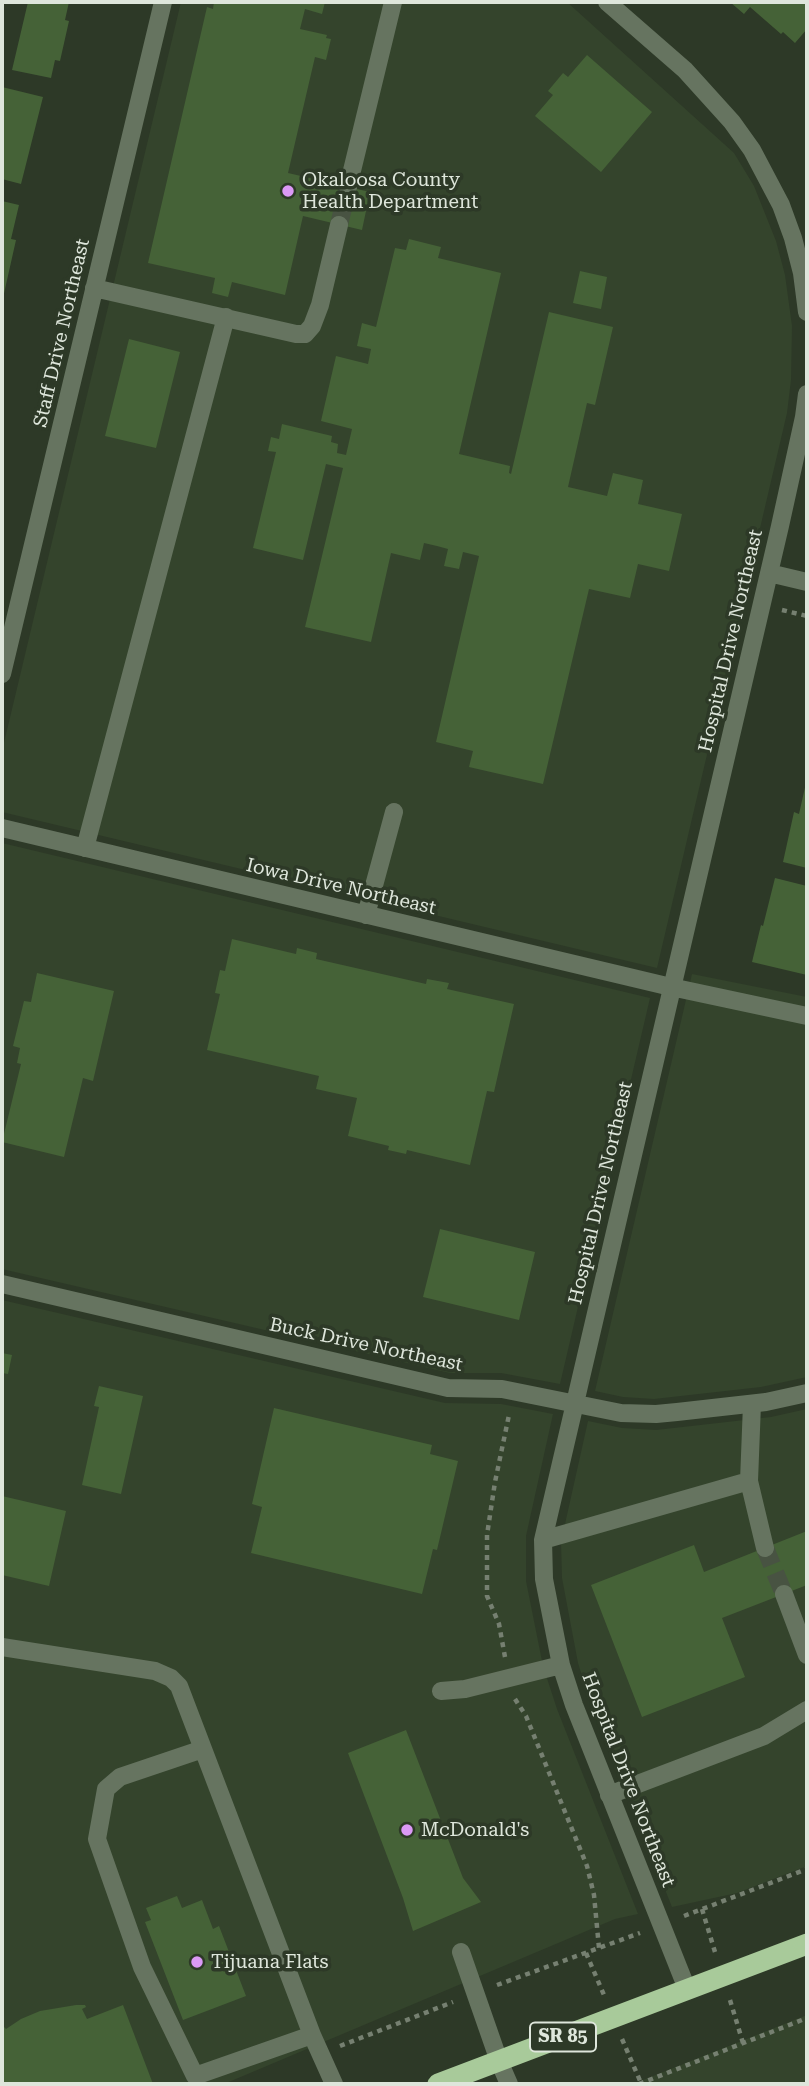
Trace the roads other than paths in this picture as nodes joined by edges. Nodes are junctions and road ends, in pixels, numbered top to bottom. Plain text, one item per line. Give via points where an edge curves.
1 (163, 2) edge
2 (393, 2) edge
3 (607, 2) edge
4 (348, 187) tunnel mouth
5 (339, 225) tunnel mouth
6 (94, 288) junction
7 (807, 312) edge
8 (226, 317) junction
9 (807, 394) edge
10 (769, 573) junction
11 (807, 582) edge
12 (2, 674) edge
13 (394, 812) dead end
14 (2, 828) edge
15 (85, 848) junction
16 (366, 915) junction
17 (671, 987) junction
18 (807, 1016) edge
19 (2, 1284) edge
20 (807, 1393) edge
21 (574, 1402) junction
22 (752, 1404) junction
23 (748, 1481) junction
24 (543, 1540) junction
25 (765, 1548) tunnel mouth
26 (784, 1594) tunnel mouth
27 (2, 1647) edge
28 (807, 1655) edge
29 (561, 1665) junction
30 (440, 1691) dead end
31 (807, 1710) edge
32 (203, 1749) junction
33 (609, 1795) junction
34 (807, 1944) edge
35 (461, 1952) dead end
36 (687, 1989) junction
37 (312, 2035) junction
38 (499, 2061) junction
39 (197, 2080) edge
40 (334, 2084) edge
41 (440, 2084) edge
42 (509, 2084) edge

1 - 6 street, Staff Drive Northeast
2 - 4 street
3 - 7 street via 685,70 752,150 793,238
5 - 8 street via 320,305 305,334
6 - 8 street
6 - 12 street, Staff Drive Northeast
8 - 15 street
9 - 10 street, Hospital Drive Northeast
10 - 11 street
10 - 17 street, Hospital Drive Northeast
13 - 16 street
14 - 15 street, Iowa Drive Northeast
15 - 16 street, Iowa Drive Northeast
16 - 17 street, Iowa Drive Northeast
17 - 18 street, Iowa Drive Northeast
17 - 21 street, Hospital Drive Northeast
19 - 21 street, Buck Drive Northeast via 448,1388 502,1389
20 - 22 street, Buck Drive Northeast
21 - 22 street, Buck Drive Northeast via 621,1413 656,1414
21 - 24 street, Hospital Drive Northeast
22 - 23 street
23 - 24 street
23 - 25 street
24 - 29 street, Hospital Drive Northeast via 544,1579
26 - 28 street
27 - 32 street via 155,1671 171,1678 179,1686
29 - 30 street
29 - 33 street, Hospital Drive Northeast
31 - 33 street via 764,1736
32 - 37 street
32 - 39 street via 120,1777 106,1789 97,1839 142,1967
33 - 36 street, Hospital Drive Northeast
34 - 36 highway, SR 85
35 - 38 street
36 - 38 highway, SR 85
37 - 39 street
37 - 40 street
38 - 41 highway, SR 85
38 - 42 street

